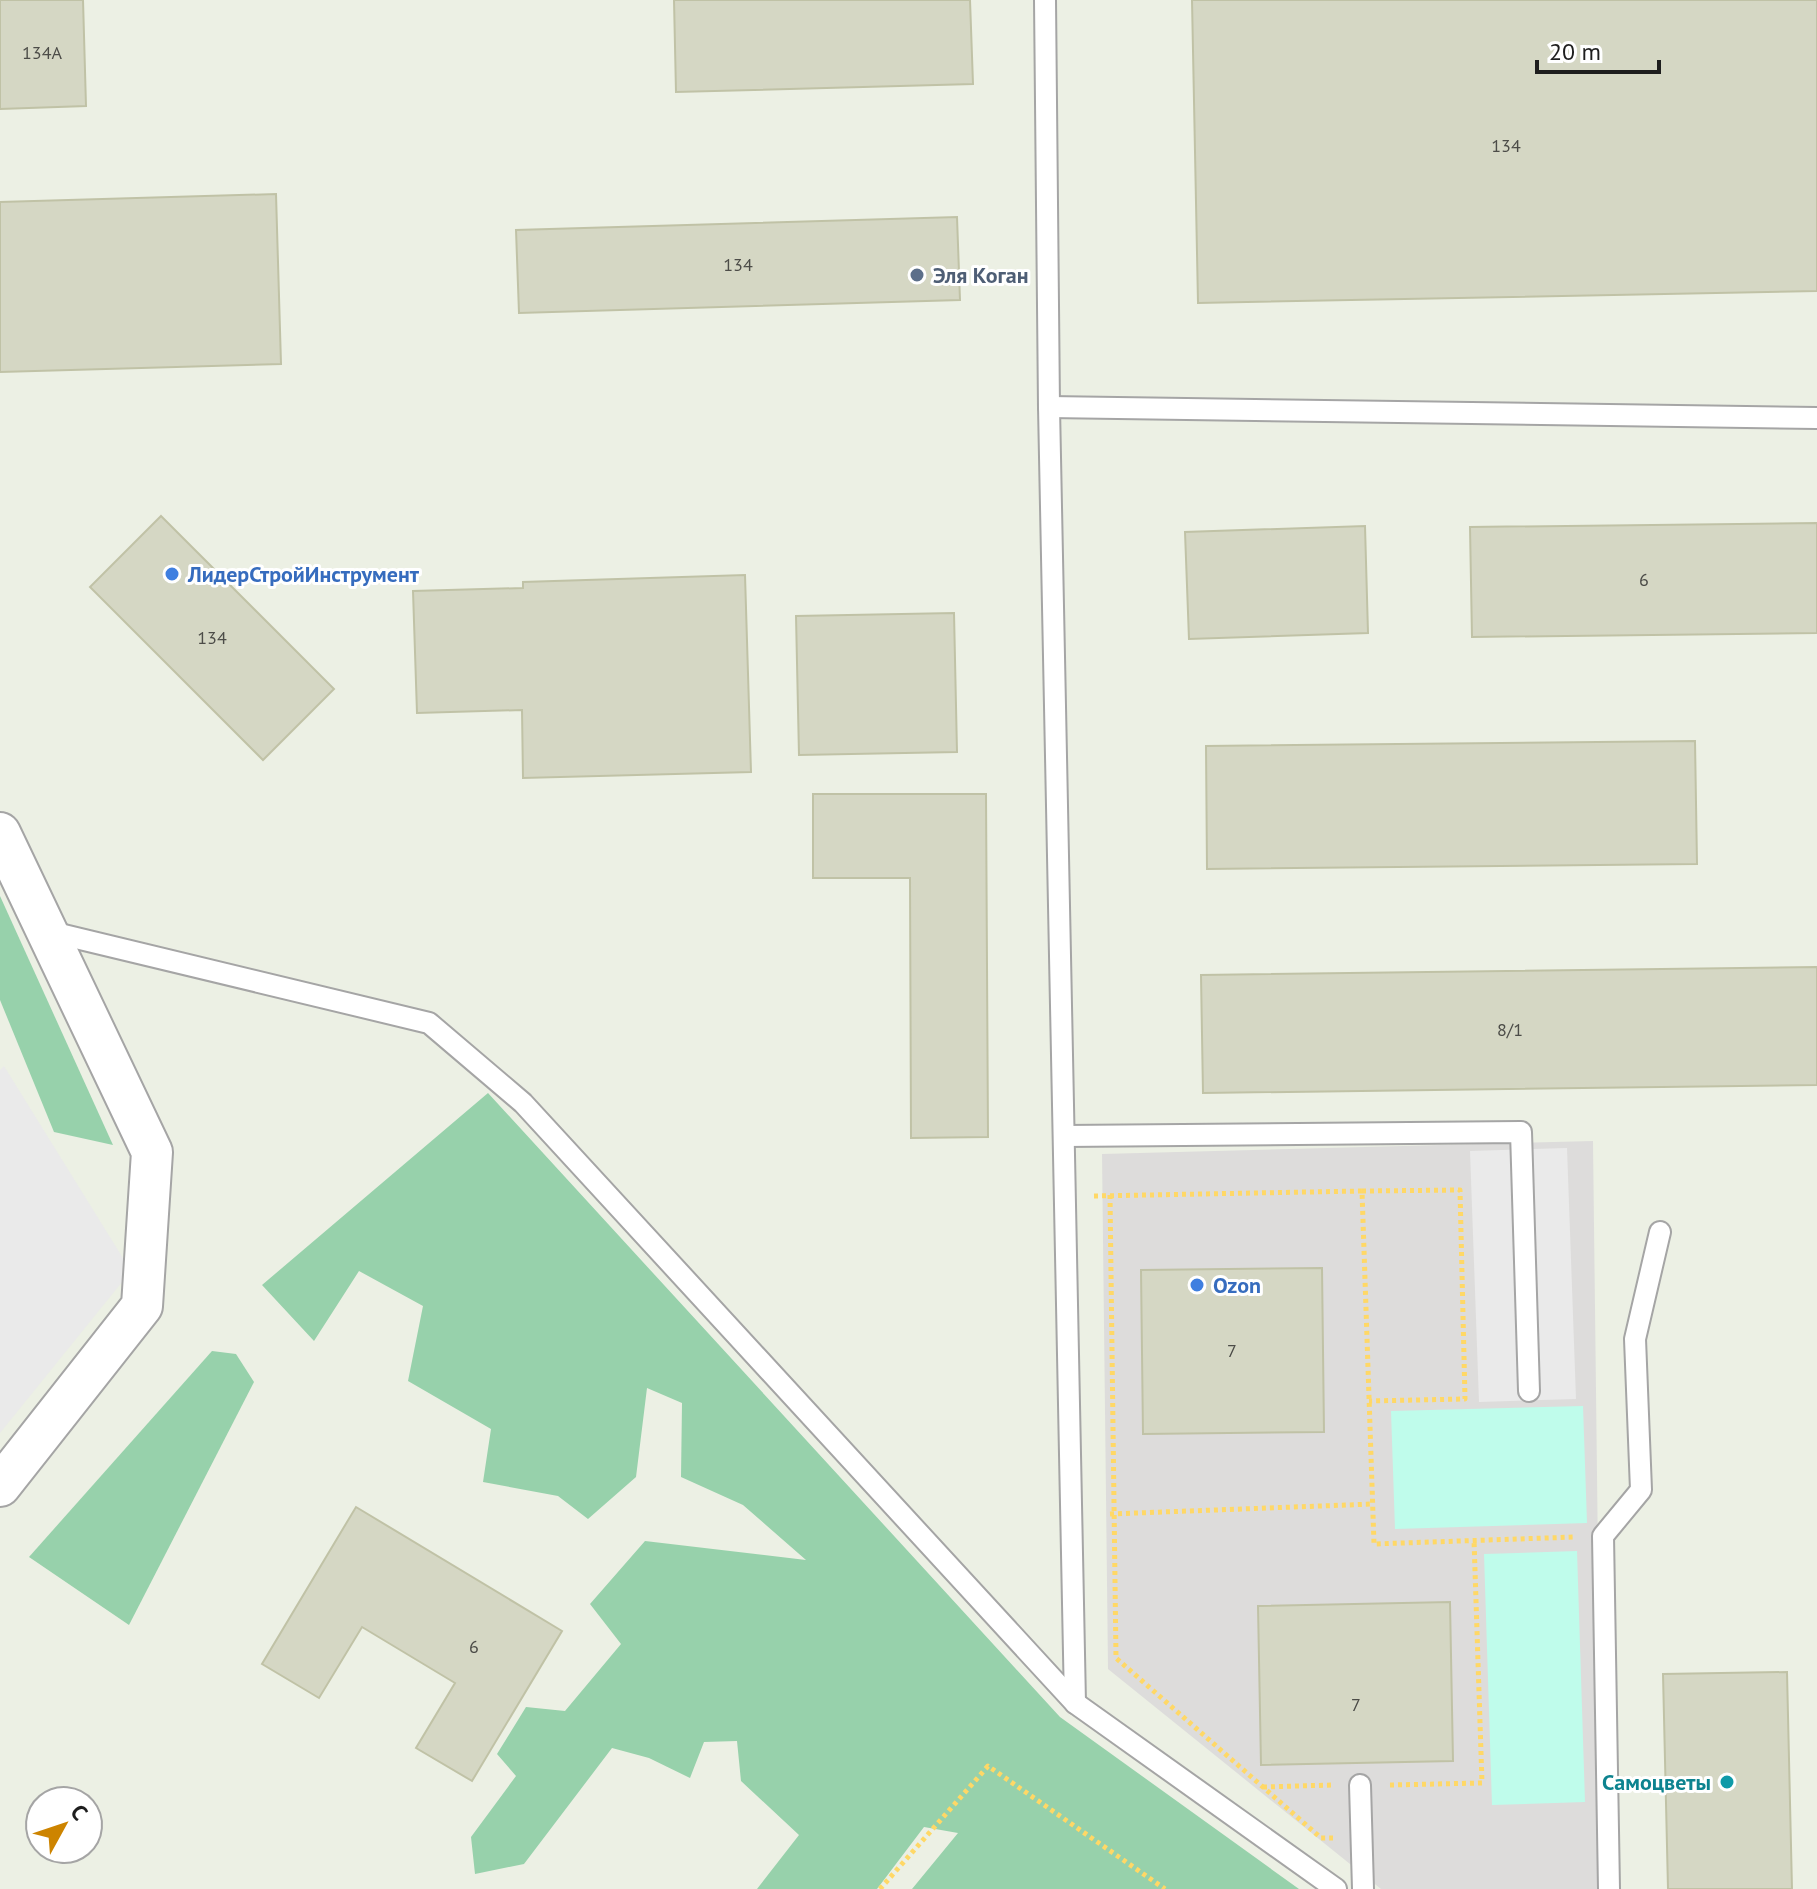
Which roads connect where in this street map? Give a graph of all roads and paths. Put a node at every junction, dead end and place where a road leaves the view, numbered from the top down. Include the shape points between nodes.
1 (1045, 0) edge
2 (1049, 407) junction
3 (1817, 418) edge
4 (0, 833) edge
5 (47, 931) junction
6 (1064, 1136) junction
7 (1362, 1191) junction
8 (1110, 1195) junction
9 (1065, 1196) junction
10 (1660, 1232) dead end
11 (1529, 1391) dead end
12 (1369, 1401) junction
13 (0, 1486) edge
14 (1373, 1504) junction
15 (1112, 1514) junction
16 (1071, 1516) junction
17 (1603, 1536) junction
18 (1474, 1540) junction
19 (1075, 1703) junction
20 (1360, 1785) junction
21 (1263, 1787) junction
22 (1361, 1837) junction
23 (880, 1889) edge
24 (1165, 1889) edge
25 (1336, 1889) edge
26 (1363, 1889) edge
27 (1609, 1889) edge

1 - 2 lane
2 - 3 lane
2 - 6 lane
4 - 5 street
5 - 13 street via 152,1152 142,1306
5 - 19 lane via 429,1023 523,1103
6 - 9 lane
6 - 11 lane via 1521,1132
7 - 8 path
7 - 12 path
7 - 12 path via 1460,1190 1465,1399
8 - 9 path
8 - 15 path
9 - 16 lane
10 - 17 lane via 1635,1339 1641,1490
12 - 14 path
14 - 15 path
14 - 18 path via 1374,1544
15 - 16 path
15 - 21 path via 1116,1658
16 - 19 lane
17 - 18 path
17 - 27 lane
18 - 20 path via 1482,1783
19 - 25 lane
20 - 21 path
20 - 22 lane
21 - 22 path via 1321,1838
22 - 26 lane
23 - 24 path via 988,1766

